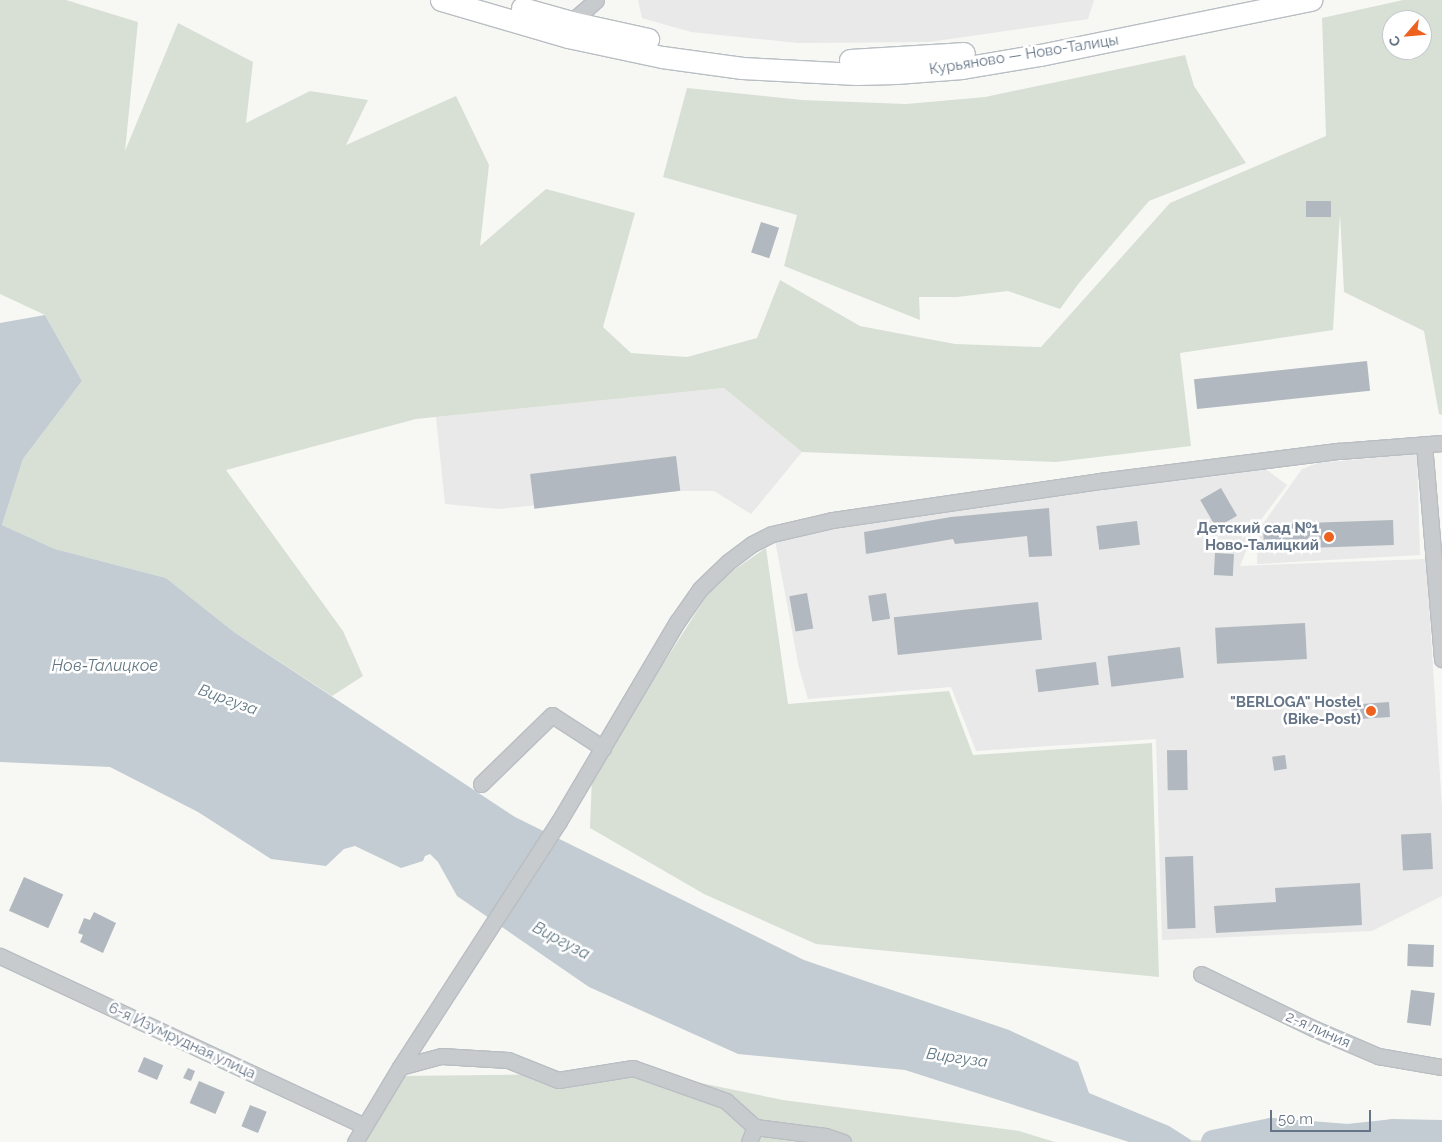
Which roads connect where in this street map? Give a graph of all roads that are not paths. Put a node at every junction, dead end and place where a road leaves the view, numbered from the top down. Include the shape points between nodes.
1 (441, 0) edge
2 (492, 0) edge
3 (596, 0) edge
4 (1242, 0) edge
5 (1311, 0) edge
6 (571, 22) junction
7 (1424, 444) junction
8 (1442, 444) edge
9 (1442, 659) edge
10 (603, 748) junction
11 (481, 784) dead end
12 (0, 956) edge
13 (1201, 974) dead end
14 (400, 1067) junction
15 (1442, 1067) edge
16 (364, 1126) junction
17 (755, 1127) junction
18 (355, 1142) edge
19 (748, 1142) edge
20 (843, 1142) edge

1 - 5 main road, Курьяново — Ново-Талицы via 568,37 662,57 742,68 856,74 962,68 1040,56
2 - 6 main road, Курьяново — Ново-Талицы
3 - 6 street
4 - 6 main road, Курьяново — Ново-Талицы via 1036,42 961,53 856,60 740,53 663,42
7 - 8 street
7 - 9 street
7 - 10 street via 1339,451 1100,481 832,520 772,534 728,562 700,589
10 - 11 street via 552,715
10 - 14 street
12 - 16 street, 6-я Изумрудная улица
13 - 15 street, 2-я линия via 1378,1056
14 - 16 street
14 - 17 street via 441,1056 508,1060 558,1080 633,1068 726,1102
16 - 18 street
17 - 19 street
17 - 20 street via 825,1136

